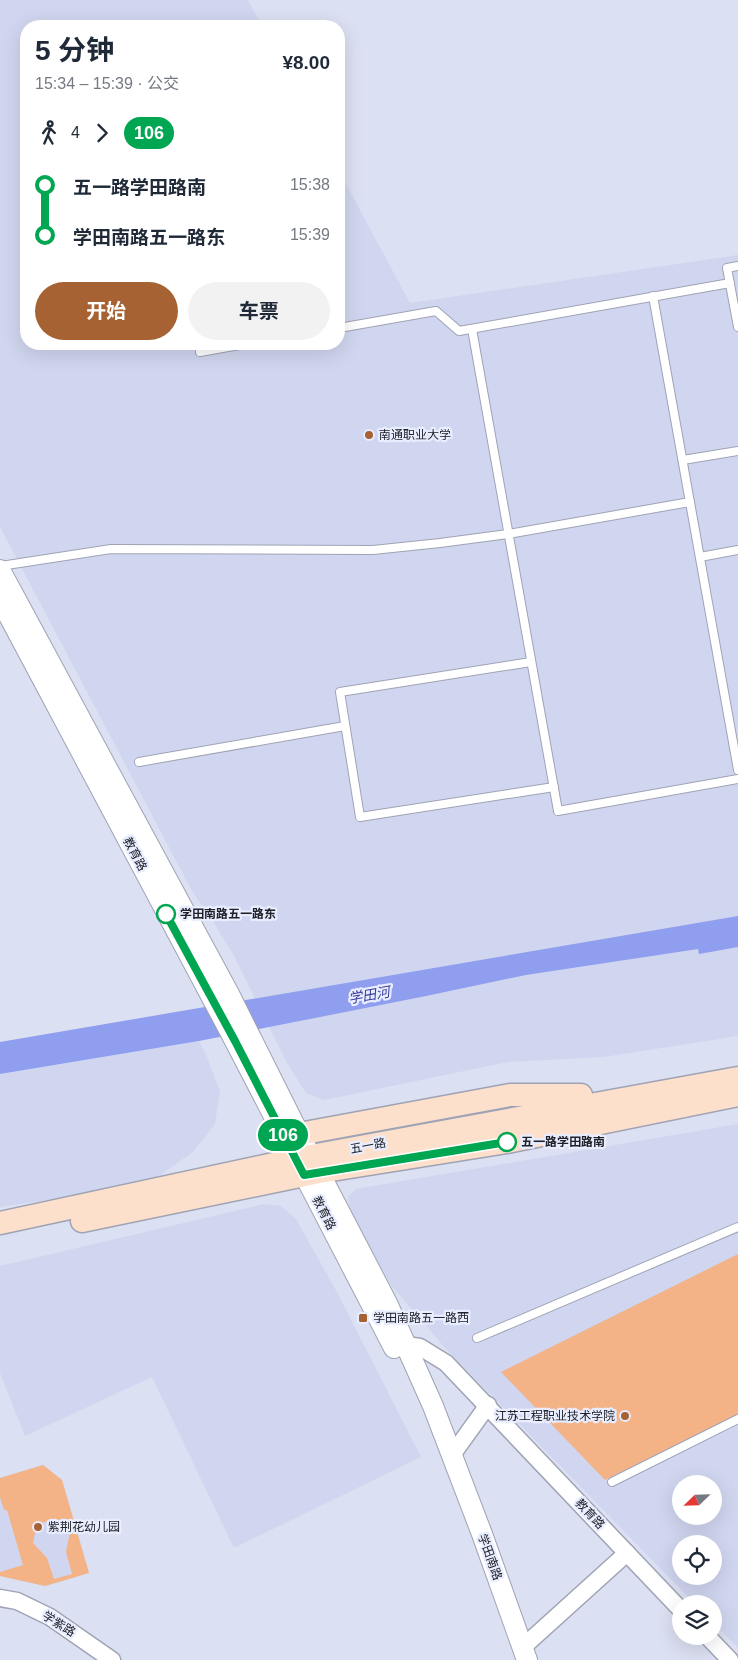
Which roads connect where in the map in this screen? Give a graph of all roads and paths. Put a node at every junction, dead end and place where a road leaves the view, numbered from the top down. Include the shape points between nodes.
1 (738, 266) edge
2 (730, 283) junction
3 (653, 296) junction
4 (345, 327) edge
5 (738, 327) edge
6 (472, 328) junction
7 (212, 350) edge
8 (200, 352) dead end
9 (738, 450) edge
10 (682, 460) junction
11 (690, 502) junction
12 (508, 534) junction
13 (738, 550) edge
14 (700, 557) junction
15 (0, 568) edge
16 (0, 599) edge
17 (532, 662) junction
18 (345, 726) junction
19 (139, 762) dead end
20 (738, 770) edge
21 (738, 779) edge
22 (554, 787) junction
23 (220, 995) junction
24 (243, 1040) junction
25 (738, 1078) edge
26 (738, 1095) edge
27 (637, 1096) junction
28 (299, 1134) junction
29 (307, 1166) junction
30 (0, 1223) edge
31 (738, 1227) edge
32 (0, 1238) edge
33 (477, 1338) dead end
34 (406, 1345) junction
35 (488, 1405) junction
36 (738, 1420) edge
37 (452, 1455) junction
38 (612, 1482) dead end
39 (626, 1553) junction
40 (0, 1598) edge
41 (672, 1601) edge
42 (716, 1645) edge
43 (525, 1654) edge
44 (112, 1660) edge
45 (730, 1660) edge

1 - 2 lane via 727,268
2 - 3 lane
2 - 5 lane
3 - 6 lane
3 - 10 lane
4 - 6 lane via 436,311 459,331
6 - 12 lane
7 - 8 lane
9 - 10 lane
10 - 11 lane
11 - 12 lane
11 - 14 lane
12 - 15 lane via 372,550 111,549
12 - 17 lane
13 - 14 lane
14 - 20 lane
15 - 23 street, 教育路
16 - 23 street, 教育路
17 - 18 lane via 340,692
17 - 22 lane
18 - 19 lane
18 - 22 lane via 360,817
21 - 22 lane via 558,810
23 - 24 street, 教育路
24 - 28 street, 教育路
24 - 29 street, 教育路
25 - 27 main road, 五一路
26 - 29 main road, 五一路 via 507,1142
27 - 28 main road via 510,1095
27 - 29 main road, 五一路
28 - 29 street, 教育路
29 - 30 main road, 五一路
29 - 32 main road, 五一路
29 - 34 street, 教育路 via 387,1303
29 - 37 street, 教育路 via 393,1346
31 - 33 lane
34 - 35 street, 教育路 via 420,1347 446,1363
34 - 37 street, 教育路
35 - 37 street
35 - 39 street, 教育路
36 - 38 lane
37 - 43 street, 学田南路
39 - 41 street, 教育路
39 - 43 street
40 - 44 street, 学紫路 via 50,1616
42 - 45 street

